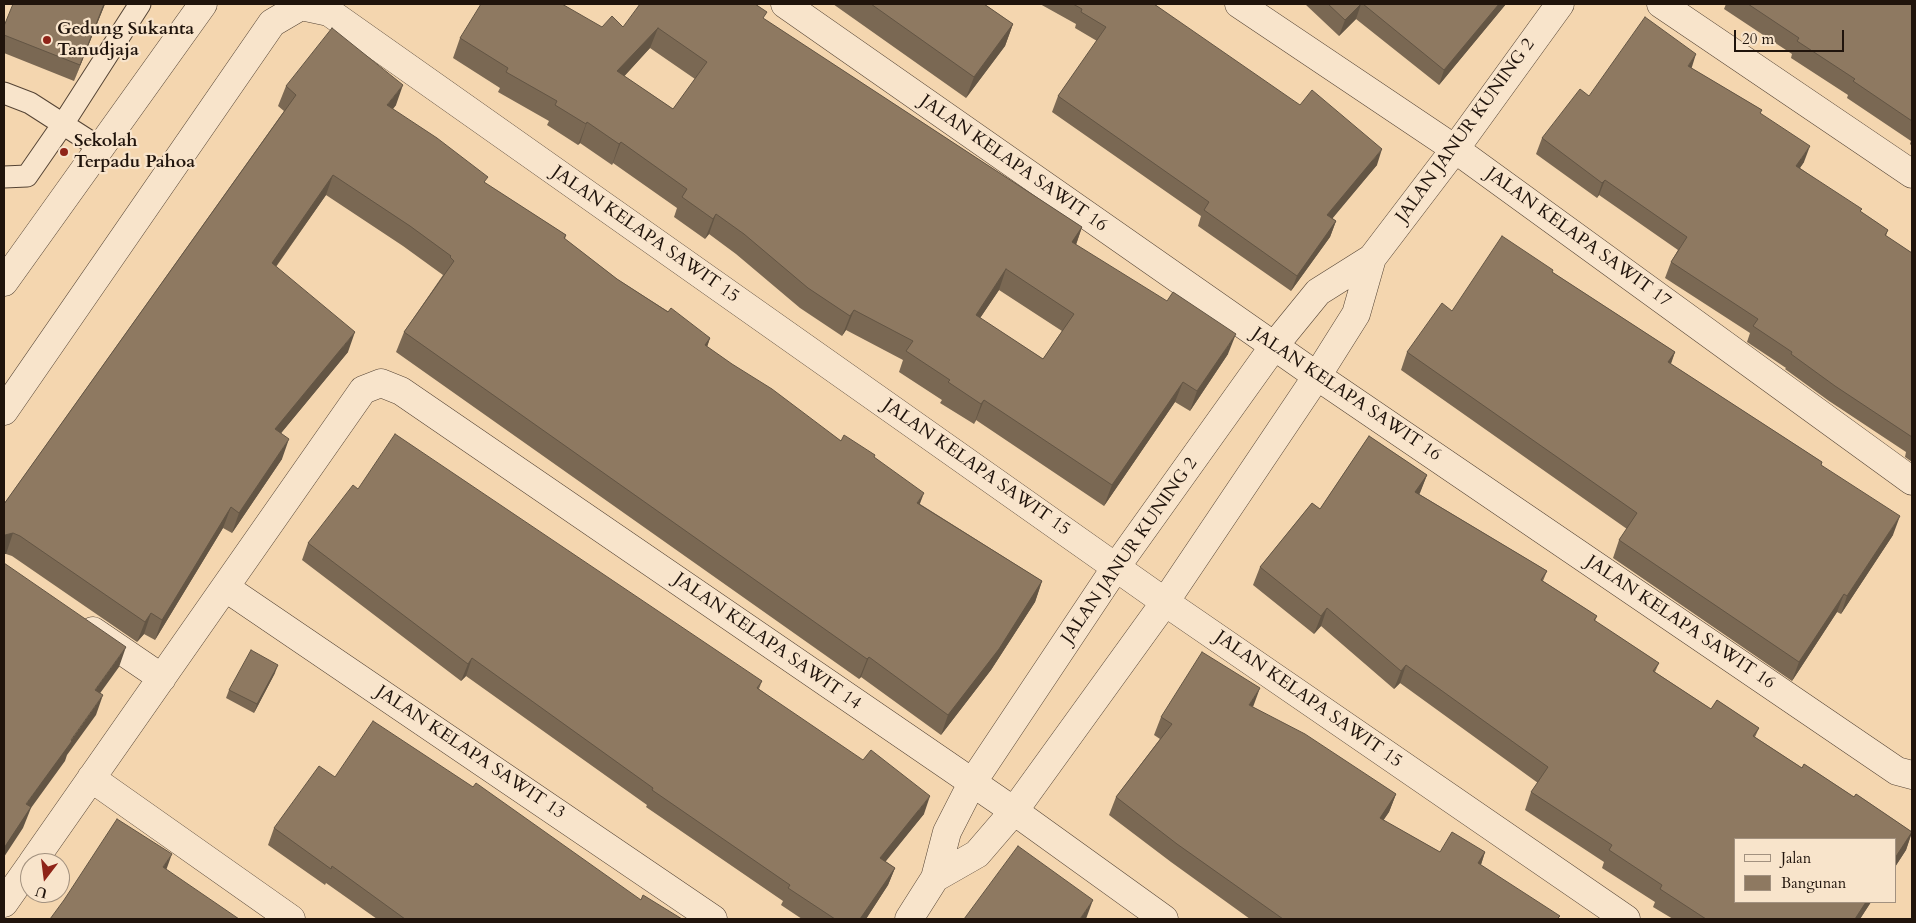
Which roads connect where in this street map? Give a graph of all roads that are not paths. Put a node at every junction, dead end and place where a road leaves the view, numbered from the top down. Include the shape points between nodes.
1 (140, 4) edge
2 (203, 4) edge
3 (785, 4) edge
4 (1238, 4) edge
5 (1560, 4) edge
6 (1661, 4) edge
7 (4, 93) edge
8 (63, 124) junction
9 (100, 148) junction
10 (1455, 149) junction
11 (1912, 174) edge
12 (4, 177) edge
13 (1372, 258) junction
14 (4, 282) edge
15 (1274, 346) junction
16 (1317, 376) junction
17 (4, 411) edge
18 (1912, 481) edge
19 (1116, 567) junction
20 (226, 588) junction
21 (1165, 602) junction
22 (75, 618) edge
23 (162, 678) junction
24 (1912, 776) edge
25 (91, 778) junction
26 (972, 783) junction
27 (1014, 811) junction
28 (39, 853) edge
29 (935, 878) junction
30 (20, 880) edge
31 (4, 903) edge
32 (291, 919) edge
33 (713, 919) edge
34 (910, 919) edge
35 (1164, 919) edge
36 (1626, 919) edge

1 - 8 lane
2 - 9 street
3 - 15 street, JALAN KELAPA SAWIT 16
4 - 10 street, JALAN KELAPA SAWIT 17
5 - 10 street, JALAN JANUR KUNING 2
6 - 11 street
7 - 8 lane via 30,103
8 - 9 lane
8 - 12 lane via 27,176
9 - 14 street
10 - 13 street, JALAN JANUR KUNING 2
10 - 18 street, JALAN KELAPA SAWIT 17
13 - 15 street, JALAN JANUR KUNING 2 via 1318,292
13 - 16 street, JALAN JANUR KUNING 2 via 1356,314
15 - 16 street, JALAN KELAPA SAWIT 16
15 - 19 street, JALAN JANUR KUNING 2
16 - 21 street, JALAN JANUR KUNING 2
16 - 24 street, JALAN KELAPA SAWIT 16 via 1897,771
17 - 19 street, JALAN KELAPA SAWIT 15 via 272,23 301,6 329,12
19 - 21 street, JALAN KELAPA SAWIT 15
19 - 26 street, JALAN JANUR KUNING 2
20 - 23 street
20 - 26 street, JALAN KELAPA SAWIT 14 via 363,390 381,383 401,391
20 - 33 street, JALAN KELAPA SAWIT 13
21 - 27 street, JALAN JANUR KUNING 2
21 - 36 street, JALAN KELAPA SAWIT 15
22 - 23 street
23 - 25 street
25 - 28 street
25 - 32 street
26 - 27 street, JALAN KELAPA SAWIT 14
26 - 29 street, JALAN JANUR KUNING 2 via 946,832
27 - 29 street, JALAN JANUR KUNING 2 via 977,854
27 - 35 street, JALAN KELAPA SAWIT 14
29 - 34 street, JALAN JANUR KUNING 2
30 - 31 street

